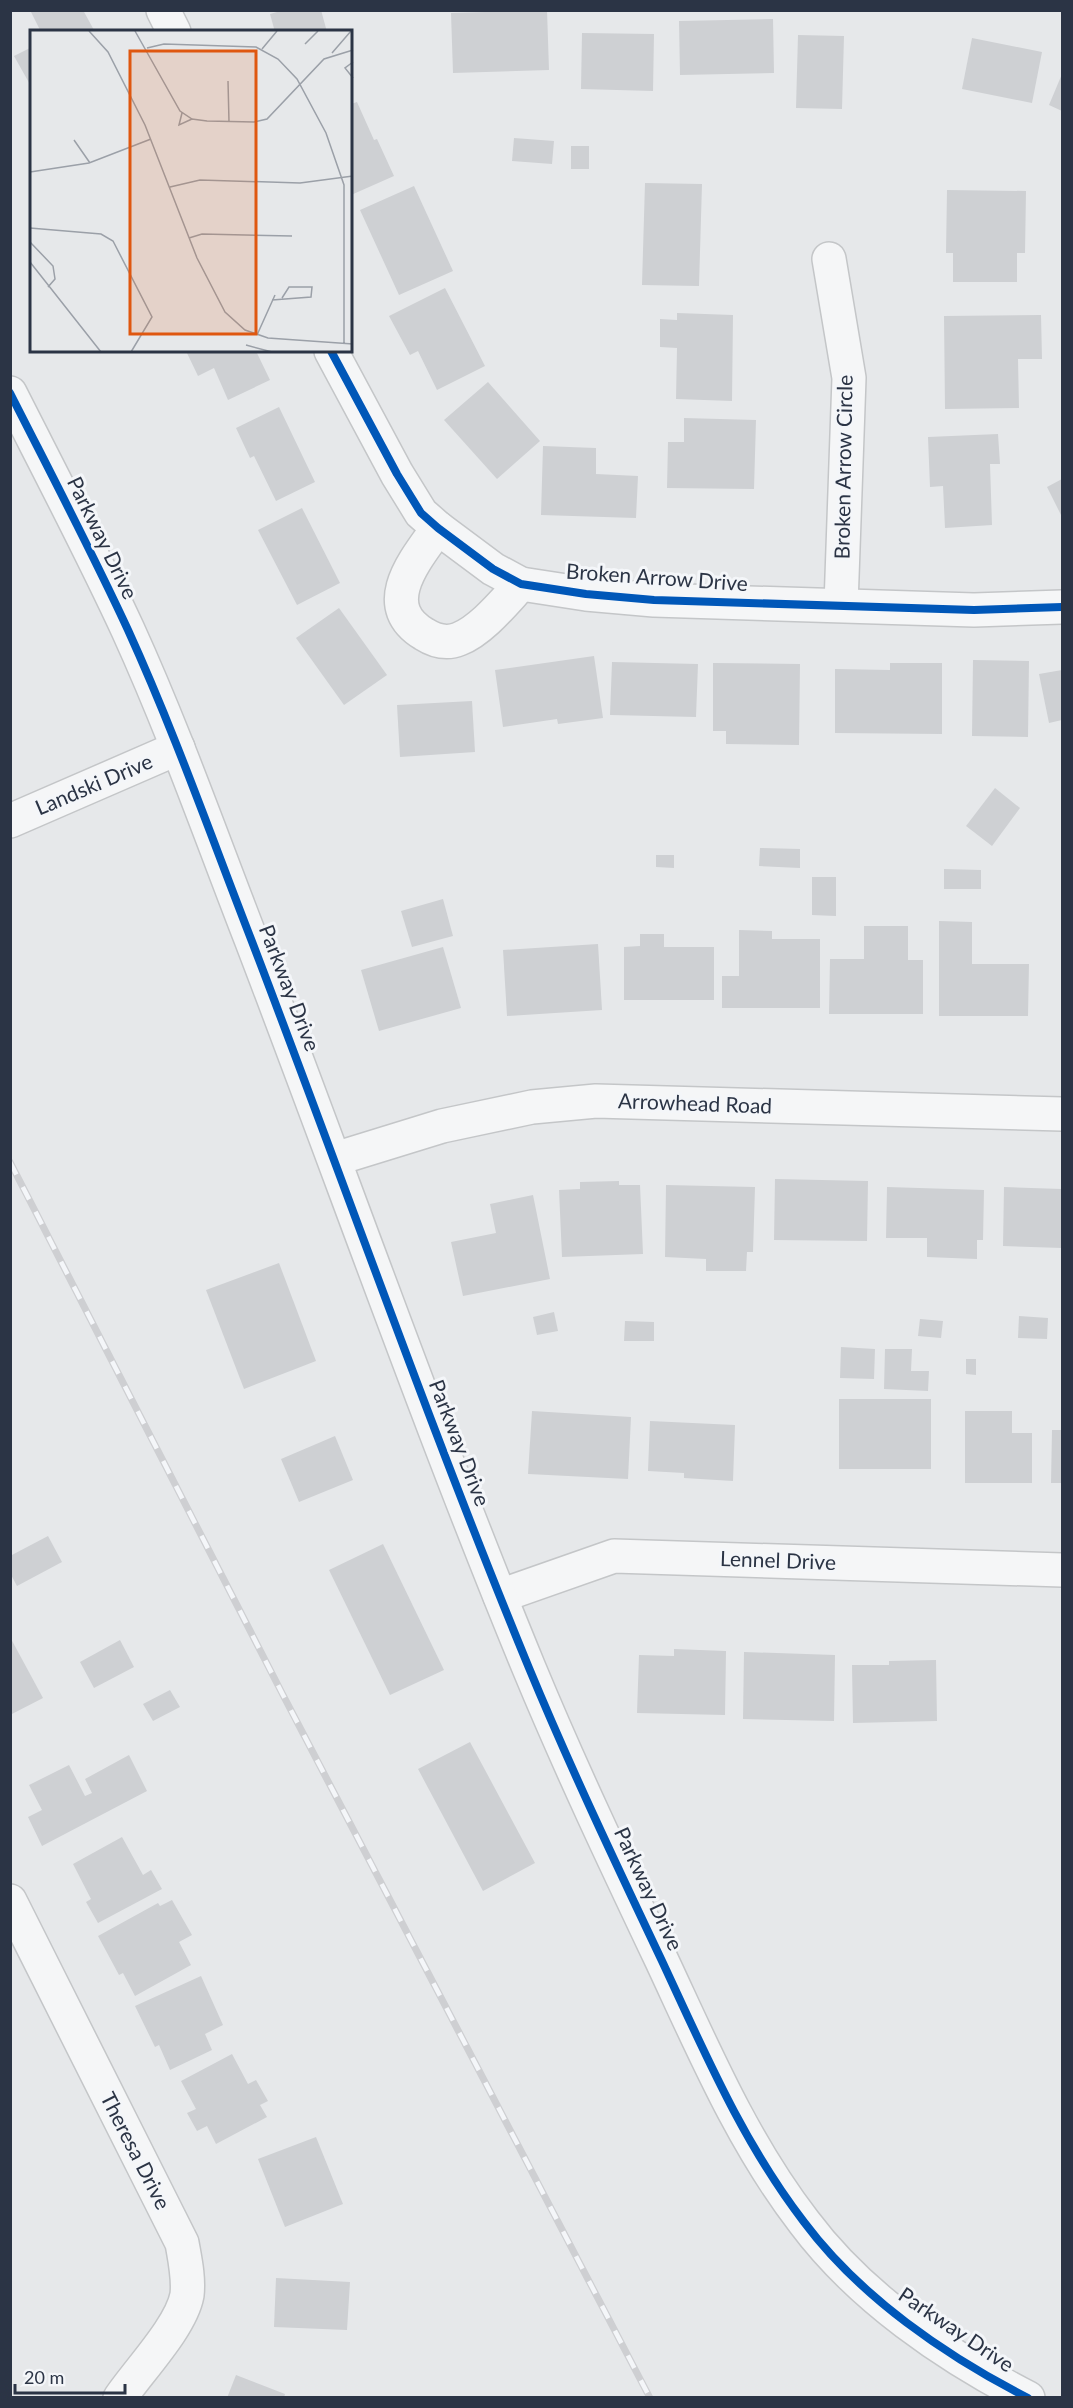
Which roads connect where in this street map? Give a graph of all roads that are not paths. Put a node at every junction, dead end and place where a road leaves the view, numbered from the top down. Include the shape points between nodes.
1 (163, 10) edge
2 (173, 30) edge
3 (829, 259) dead end
4 (332, 352) edge
5 (10, 393) edge
6 (438, 528) junction
7 (521, 584) junction
8 (841, 605) junction
9 (1062, 607) edge
10 (178, 748) junction
11 (10, 821) edge
12 (1062, 1114) edge
13 (335, 1159) junction
14 (1062, 1570) edge
15 (500, 1596) junction
16 (10, 1901) edge
17 (120, 2397) edge
18 (1028, 2397) edge

1 - 2 street
3 - 8 street, Broken Arrow Circle via 849,378
4 - 6 street, Broken Arrow Drive via 397,474 421,513
5 - 10 street, Parkway Drive via 128,630
6 - 7 street, Broken Arrow Drive via 493,569
6 - 7 street via 404,581 406,617 419,631 434,640 459,639 495,612
7 - 8 street, Broken Arrow Drive via 654,600
8 - 9 street, Broken Arrow Drive via 974,610
10 - 11 street, Landski Drive
10 - 13 street, Parkway Drive
12 - 13 street, Arrowhead Road via 596,1101 532,1107 442,1126
13 - 15 street, Parkway Drive
14 - 15 street, Lennel Drive via 614,1556
15 - 18 street, Parkway Drive via 568,1762 718,2082 759,2158 813,2234 842,2266 908,2325 980,2373
16 - 17 street, Theresa Drive via 182,2243 187,2295 175,2324

